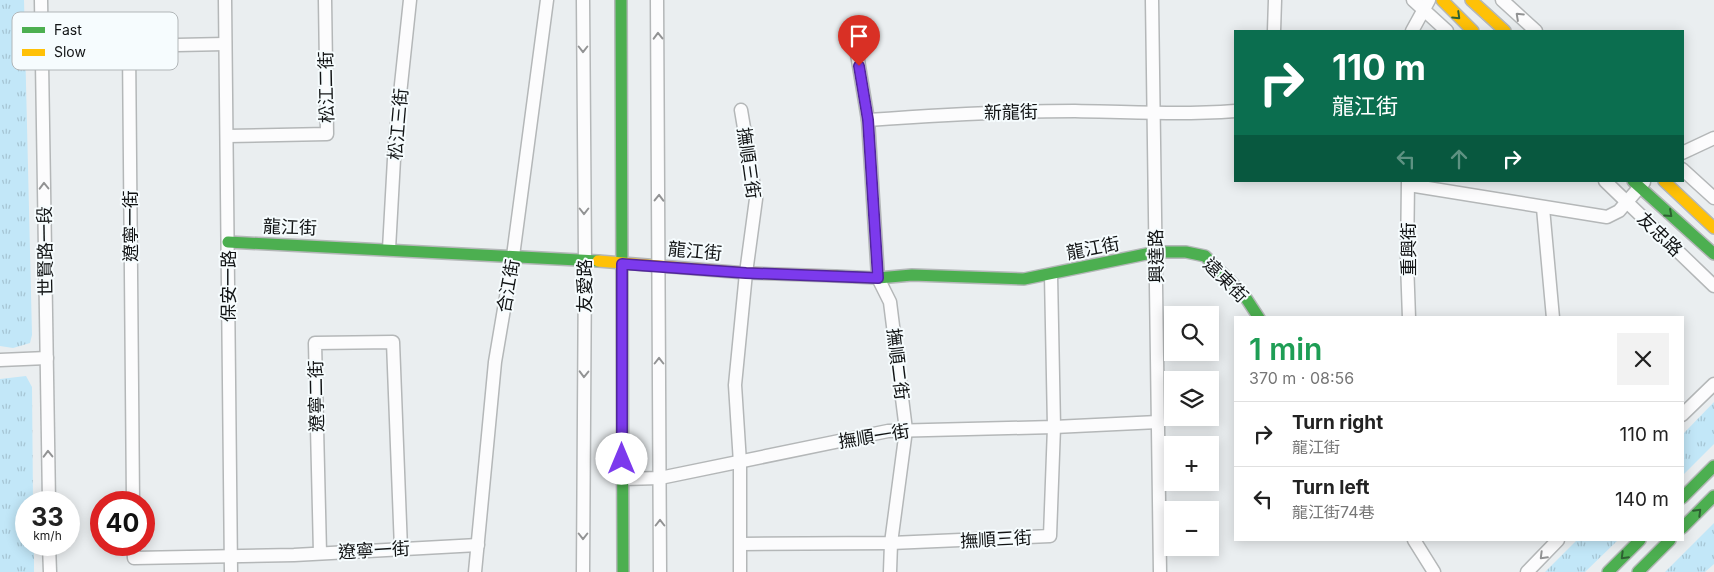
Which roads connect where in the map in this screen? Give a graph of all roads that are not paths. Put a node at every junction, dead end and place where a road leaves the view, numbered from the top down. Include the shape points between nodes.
1 (225, 0) edge
2 (325, 0) edge
3 (410, 0) edge
4 (547, 0) edge
5 (583, 0) edge
6 (621, 0) edge
7 (657, 0) edge
8 (1152, 0) edge
9 (1275, 0) edge
10 (1413, 0) edge
11 (1442, 0) edge
12 (1472, 0) edge
13 (1502, 0) edge
14 (1427, 5) edge
15 (1274, 30) edge
16 (1413, 30) edge
17 (1446, 30) edge
18 (1472, 30) edge
19 (1505, 30) edge
20 (1535, 30) edge
21 (225, 44) junction
22 (178, 45) edge
23 (856, 48) dead end
24 (42, 70) edge
25 (129, 70) edge
26 (741, 110) dead end
27 (1234, 111) edge
28 (1153, 114) junction
29 (868, 120) junction
30 (227, 136) junction
31 (1714, 138) edge
32 (1684, 152) edge
33 (1684, 171) edge
34 (1606, 182) edge
35 (1665, 182) edge
36 (1409, 183) edge
37 (1639, 183) edge
38 (1714, 198) edge
39 (1627, 202) junction
40 (1543, 208) junction
41 (1714, 228) edge
42 (228, 242) junction
43 (389, 249) junction
44 (1156, 252) junction
45 (1714, 254) edge
46 (513, 256) junction
47 (585, 260) junction
48 (622, 264) junction
49 (658, 266) junction
50 (746, 273) junction
51 (1052, 275) junction
52 (878, 278) junction
53 (1714, 286) edge
54 (1258, 316) edge
55 (1409, 316) edge
56 (1553, 316) edge
57 (47, 358) junction
58 (0, 360) edge
59 (1713, 386) edge
60 (1684, 413) edge
61 (1158, 422) junction
62 (1054, 427) junction
63 (906, 430) junction
64 (740, 463) junction
65 (1714, 466) edge
66 (660, 478) junction
67 (622, 479) junction
68 (49, 491) edge
69 (133, 491) edge
70 (1684, 496) edge
71 (1714, 496) edge
72 (1684, 526) edge
73 (1415, 541) edge
74 (1557, 541) edge
75 (1639, 541) edge
76 (1669, 541) edge
77 (891, 543) junction
78 (741, 544) junction
79 (478, 545) junction
80 (401, 549) junction
81 (320, 553) junction
82 (49, 556) edge
83 (134, 556) edge
84 (231, 556) junction
85 (50, 572) edge
86 (231, 572) edge
87 (475, 572) edge
88 (583, 572) edge
89 (623, 572) edge
90 (660, 572) edge
91 (740, 572) edge
92 (890, 572) edge
93 (1160, 572) edge
94 (1434, 572) edge
95 (1527, 572) edge
96 (1608, 572) edge
97 (1638, 572) edge

1 - 21 street, 保安一路
2 - 30 street, 松江二街 via 327,134
3 - 43 street, 松江三街 via 395,141
4 - 46 street, 合江街
5 -> 47 street, 友愛路
6 - 48 street
49 -> 7 street
8 - 28 street, 興達路
9 - 15 street
10 - 14 street
11 -> 18 street
12 - 19 street
20 -> 13 street
14 - 16 street
14 - 17 street
21 - 22 street, 遼寧一街
21 - 30 street, 保安一路
23 - 29 street
57 -> 24 street, 世賢路一段
25 - 69 street, 遼寧一街
26 - 50 street, 撫順三街 via 756,199
27 - 28 street, 新龍街
28 - 29 street, 新龍街 via 960,113
28 - 44 street, 興達路
29 - 52 street
30 - 42 street, 保安一路
31 - 32 street
33 - 38 street
34 - 39 street, 友忠路
35 - 41 street
36 - 40 street
36 - 55 street, 重興街
37 - 39 street
37 -> 45 street, 友忠路
39 - 40 street via 1607,217
39 - 53 street, 友忠路
40 - 56 street
42 - 43 street, 龍江街
42 - 84 street, 保安一路
43 - 46 street, 龍江街
44 - 51 street, 龍江街
44 - 54 street, 遠東街 via 1205,256 1244,295
44 - 61 street, 興達路
46 - 47 street, 龍江街
46 - 79 street, 合江街 via 494,362
47 - 48 street, 龍江街
47 -> 88 street, 友愛路
48 - 49 street, 龍江街
48 - 67 street
49 - 50 street, 龍江街
66 -> 49 street
50 - 52 street, 龍江街
50 - 64 street, 撫順三街 via 735,385
51 - 52 street, 龍江街 via 1024,279 912,275
51 - 62 street, 撫順三街
52 - 63 street, 撫順二街 via 890,302
57 - 58 street
68 -> 57 street, 世賢路一段
59 - 60 street
61 - 62 street, 撫順一街
61 - 93 street, 興達路
62 - 63 street, 撫順一街
62 - 77 street, 撫順三街 via 1050,536
63 - 64 street, 撫順一街 via 888,431
63 - 77 street, 撫順二街
64 - 66 street, 撫順一街
64 - 78 street, 撫順三街
65 - 70 street
66 - 67 street, 撫順一街
90 -> 66 street
67 - 89 street
72 -> 71 street
73 - 94 street
74 -> 95 street
75 -> 96 street
76 - 97 street
77 - 78 street, 撫順三街
77 - 92 street, 撫順二街
78 - 91 street, 撫順三街
79 - 80 street, 遼寧一街
79 - 87 street, 合江街
80 - 81 street, 遼寧一街
80 - 81 street, 遼寧二街 via 393,342 315,343
81 - 84 street, 遼寧一街
82 - 85 street
83 - 84 street, 遼寧一街
84 - 86 street, 保安一路

